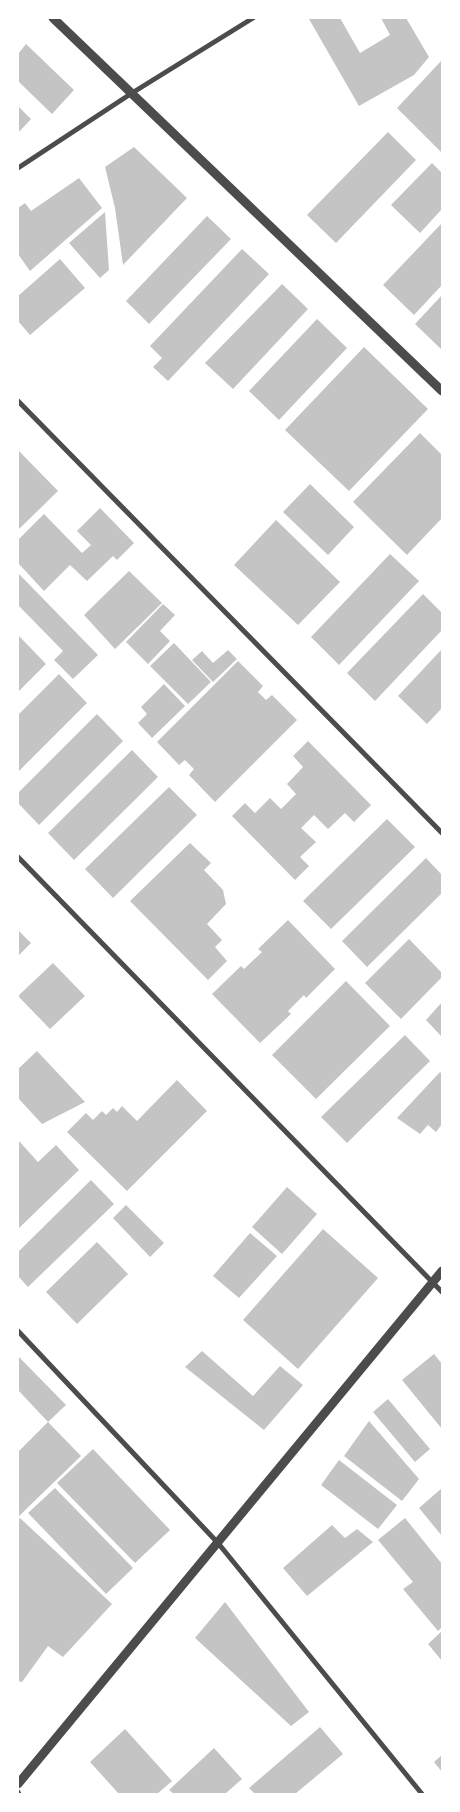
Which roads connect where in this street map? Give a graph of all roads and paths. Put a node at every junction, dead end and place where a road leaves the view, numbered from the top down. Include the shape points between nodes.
1 (53, 18) edge
2 (253, 18) edge
3 (132, 93) junction
4 (18, 168) edge
5 (442, 391) edge
6 (18, 401) edge
7 (442, 833) edge
8 (18, 857) edge
9 (442, 1271) edge
10 (434, 1282) junction
11 (442, 1292) edge
12 (18, 1331) edge
13 (218, 1543) junction
14 (18, 1784) edge
15 (422, 1794) edge

1 - 3 street
2 - 3 street
3 - 4 street
3 - 5 street
6 - 7 street
8 - 10 street
9 - 10 street
10 - 11 street
10 - 13 street
12 - 13 street
13 - 14 street
13 - 15 street

